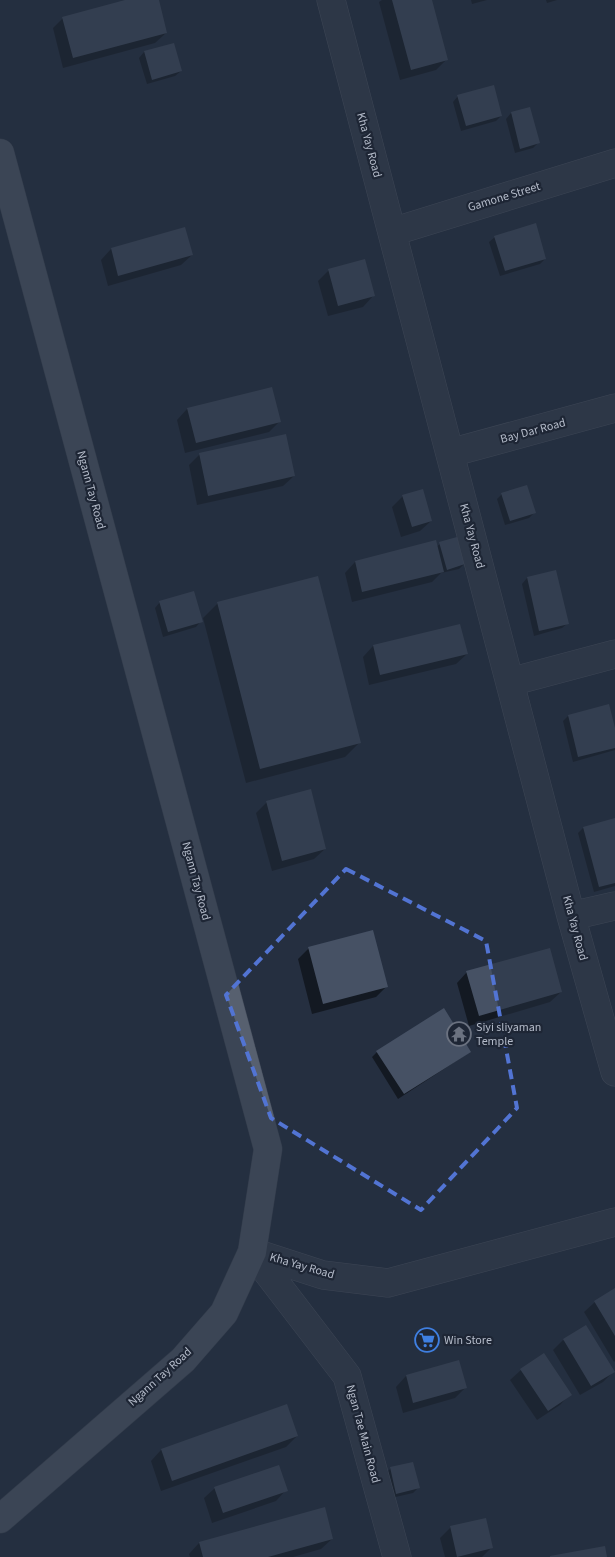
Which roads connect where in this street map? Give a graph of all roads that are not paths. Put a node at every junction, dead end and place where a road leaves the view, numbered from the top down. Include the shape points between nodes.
1 (331, 0) edge
2 (0, 153) edge
3 (615, 163) edge
4 (392, 232) junction
5 (615, 408) edge
6 (450, 453) junction
7 (615, 654) edge
8 (510, 682) junction
9 (615, 906) edge
10 (572, 916) junction
11 (615, 1072) edge
12 (615, 1222) edge
13 (252, 1252) junction
14 (0, 1519) edge
15 (397, 1557) edge

1 - 4 street, Kha Yay Road
2 - 13 main road, Ngann Tay Road via 268,1149
3 - 4 street, Gamone Street
4 - 6 street, Kha Yay Road
5 - 6 street, Bay Dar Road
6 - 8 street, Kha Yay Road
7 - 8 street
8 - 10 street, Kha Yay Road
9 - 10 street
10 - 11 street, Kha Yay Road
12 - 13 street, Kha Yay Road via 388,1283 324,1275
13 - 14 main road, Ngann Tay Road via 224,1313 183,1360
13 - 15 street, Ngan Tae Main Road via 347,1376

